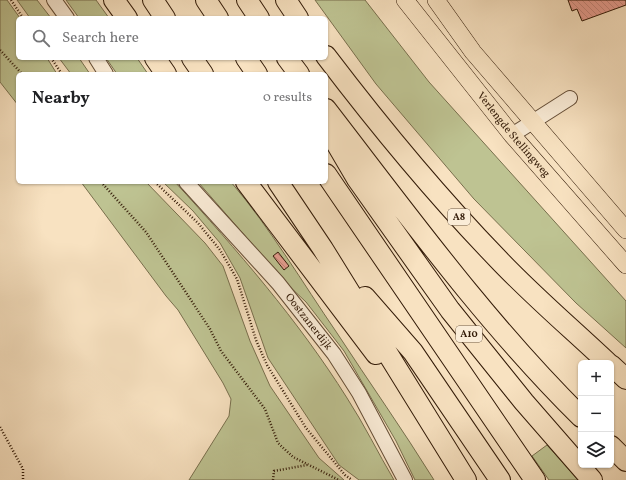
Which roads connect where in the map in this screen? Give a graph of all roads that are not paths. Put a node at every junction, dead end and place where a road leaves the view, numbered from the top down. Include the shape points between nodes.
1 (54, 0) edge
2 (114, 0) edge
3 (153, 0) edge
4 (206, 0) edge
5 (247, 0) edge
6 (286, 0) edge
7 (405, 0) edge
8 (436, 0) edge
9 (66, 16) edge
10 (126, 16) edge
11 (164, 16) edge
12 (217, 16) edge
13 (258, 16) edge
14 (297, 16) edge
15 (328, 59) edge
16 (97, 60) edge
17 (156, 60) edge
18 (193, 60) edge
19 (247, 60) edge
20 (288, 60) edge
21 (288, 60) edge
22 (105, 72) edge
23 (165, 72) edge
24 (202, 72) edge
25 (256, 72) edge
26 (295, 72) edge
27 (298, 72) edge
28 (570, 98) dead end
29 (328, 111) edge
30 (533, 121) junction
31 (328, 129) edge
32 (512, 135) junction
33 (328, 177) edge
34 (188, 184) edge
35 (248, 184) edge
36 (279, 184) edge
37 (626, 230) edge
38 (323, 249) junction
39 (626, 265) edge
40 (605, 360) edge
41 (614, 368) edge
42 (626, 379) edge
43 (578, 414) edge
44 (439, 434) junction
45 (614, 449) edge
46 (626, 461) edge
47 (405, 480) edge
48 (466, 480) edge
49 (500, 480) edge
50 (535, 480) edge
51 (592, 480) edge

1 - 9 lane
2 - 10 highway
3 - 11 highway
4 - 12 highway
5 - 13 highway
6 - 14 highway
7 - 32 main road, Verlengde Stellingweg
8 - 30 main road, Verlengde Stellingweg via 473,52
15 - 40 highway, A8 via 393,142 448,206 499,261
16 - 22 lane
17 - 23 highway
18 - 24 highway
19 - 25 highway
20 - 26 highway
21 - 27 highway
28 - 30 lane
29 - 43 highway, A10 via 500,330
30 - 32 lane
30 - 37 main road, Verlengde Stellingweg
31 - 51 highway, A10 via 357,179 450,310 524,402
32 - 39 main road, Verlengde Stellingweg
33 - 50 highway
34 - 47 lane, Oostzanerdijk via 278,283 334,354 360,393
35 - 44 highway
36 - 38 highway
38 - 44 highway
38 - 49 highway via 413,352
41 - 42 highway
44 - 48 highway
45 - 46 highway

